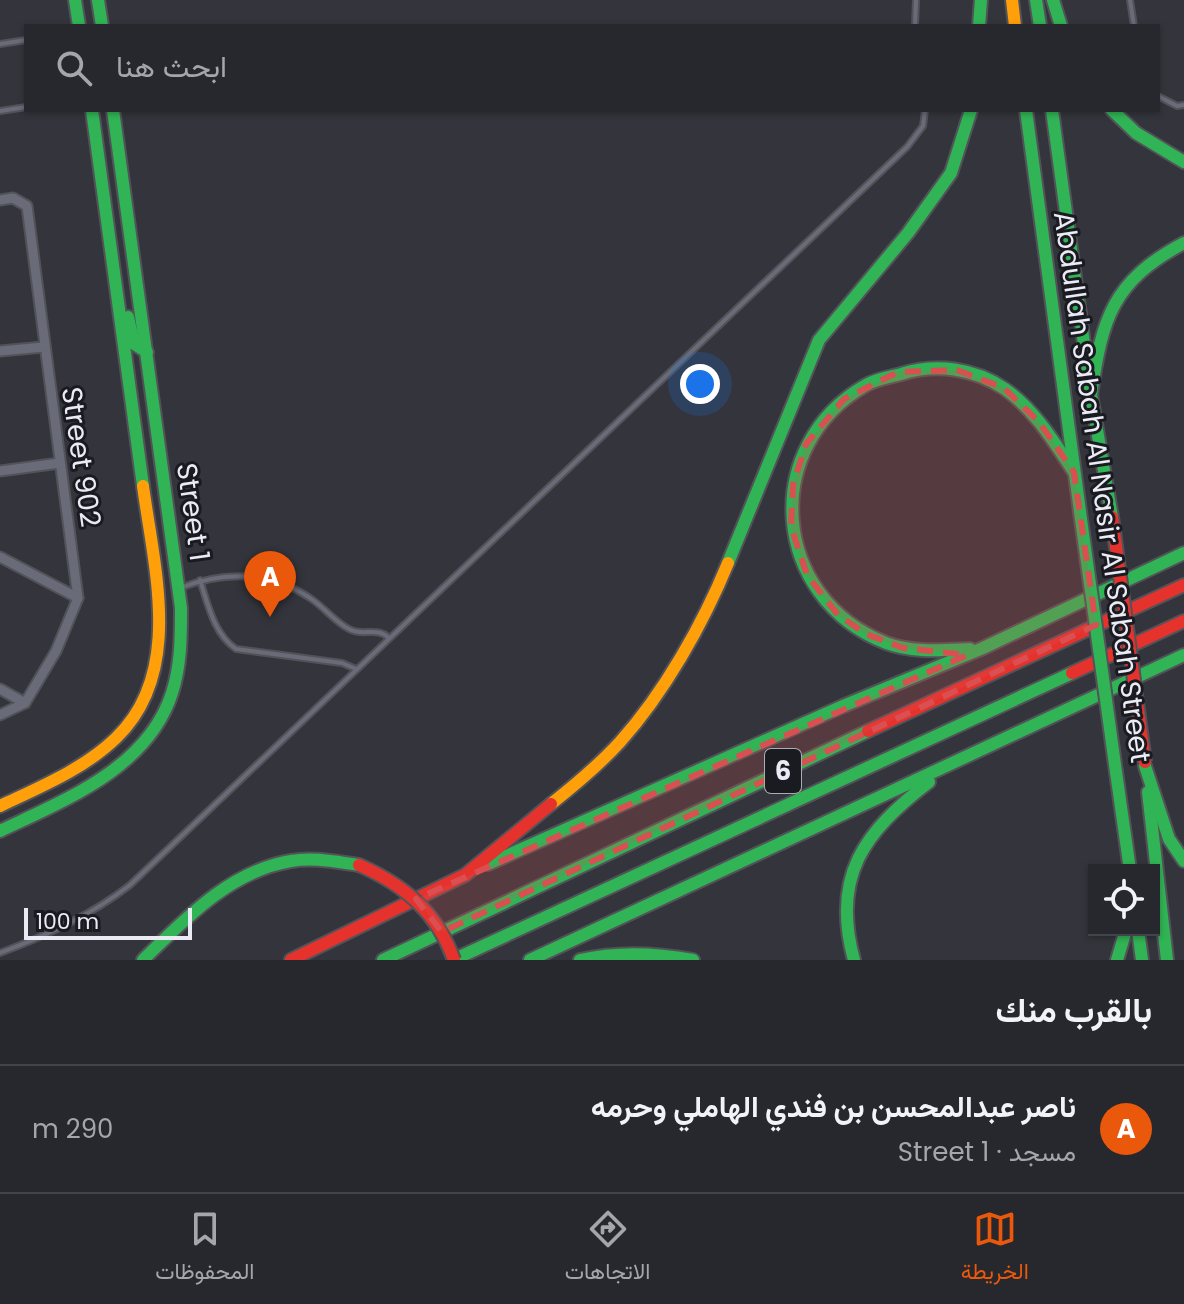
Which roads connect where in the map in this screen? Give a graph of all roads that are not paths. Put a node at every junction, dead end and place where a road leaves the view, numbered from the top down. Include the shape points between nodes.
1 (75, 0) edge
2 (98, 0) edge
3 (916, 0) edge
4 (981, 0) edge
5 (1012, 0) edge
6 (1036, 0) edge
7 (1053, 0) edge
8 (1130, 0) edge
9 (79, 24) edge
10 (102, 24) edge
11 (915, 24) edge
12 (979, 24) edge
13 (1015, 24) edge
14 (1040, 24) edge
15 (1060, 24) edge
16 (1134, 24) edge
17 (24, 40) edge
18 (0, 44) edge
19 (1160, 97) edge
20 (1184, 105) edge
21 (24, 107) edge
22 (0, 111) edge
23 (113, 112) edge
24 (925, 112) edge
25 (971, 112) edge
26 (1026, 112) edge
27 (1052, 112) edge
28 (1114, 112) edge
29 (91, 115) edge
30 (1184, 162) edge
31 (0, 200) edge
32 (1184, 243) edge
33 (117, 292) junction
34 (44, 347) junction
35 (0, 351) edge
36 (147, 352) junction
37 (1091, 395) junction
38 (60, 463) junction
39 (0, 471) edge
40 (1074, 472) junction
41 (1184, 553) edge
42 (0, 557) edge
43 (200, 580) junction
44 (1184, 585) edge
45 (179, 589) junction
46 (78, 598) junction
47 (1184, 621) edge
48 (389, 638) junction
49 (983, 648) junction
50 (1184, 655) edge
51 (356, 669) junction
52 (0, 689) edge
53 (25, 703) junction
54 (0, 715) edge
55 (955, 762) junction
56 (1145, 764) junction
57 (0, 806) edge
58 (0, 831) edge
59 (1184, 861) edge
60 (1129, 864) edge
61 (465, 875) junction
62 (1124, 936) edge
63 (1139, 936) edge
64 (0, 953) edge
65 (143, 960) edge
66 (291, 960) edge
67 (383, 960) edge
68 (454, 960) edge
69 (530, 960) edge
70 (580, 960) edge
71 (693, 960) edge
72 (854, 960) edge
73 (1117, 960) edge
74 (1142, 960) edge
75 (1167, 960) edge

1 - 9 main road
2 - 10 main road
3 - 11 lane
4 - 12 main road
5 - 13 main road
6 - 14 main road
7 - 15 main road
8 - 16 lane
17 - 18 lane
19 - 20 lane
21 - 22 lane
23 - 36 main road, Street 1
24 - 48 lane via 923,126 907,147
25 - 61 main road via 951,173 819,340 715,594 659,692 620,742 579,782
26 - 40 main road, Abdullah Sabah Al Nasir Al Sabah Street
27 - 37 main road, Abdullah Sabah Al Nasir Al Sabah Street
28 - 30 main road via 1136,133
29 - 33 main road, Street 1
31 - 34 street, Street 902 via 13,198 27,206
32 - 37 main road via 1146,265 1121,292 1101,333
33 - 36 main road via 134,345
33 - 57 main road, Street 1 via 160,613 157,663 138,713 122,733 70,772
34 - 35 street
34 - 38 street, Street 902
36 - 45 main road, Street 1
37 - 56 main road, Abdullah Sabah Al Nasir Al Sabah Street, bridge
38 - 39 street
38 - 46 street, Street 902
40 - 49 main road via 1016,397 991,380 941,368 898,372 871,382 832,411 806,444 793,485 791,527 801,562 827,603 852,625 886,643 922,650
40 - 60 main road, Abdullah Sabah Al Nasir Al Sabah Street, bridge
41 - 49 main road
42 - 46 street
43 - 45 lane
43 - 48 lane via 234,575 269,579 301,592 352,630 379,631
43 - 51 lane via 217,628 236,649
44 - 67 main road, 6
45 - 58 main road, Street 1 via 184,640 180,669 169,700 138,751 84,791
46 - 53 street via 56,651
47 - 68 main road, 6
48 - 51 lane
49 - 61 main road
50 - 55 main road
51 - 64 lane via 119,893 70,925
52 - 53 street
53 - 54 street
55 - 69 main road
55 - 72 main road via 891,811 860,853 846,906
56 - 59 main road via 1169,839
56 - 75 main road, Abdullah Sabah Al Nasir Al Sabah Street
61 - 66 main road
62 - 73 main road
63 - 74 main road
65 - 68 main road, bridge via 204,903 243,876 271,864 331,858 382,875 421,903
70 - 71 main road via 621,954

